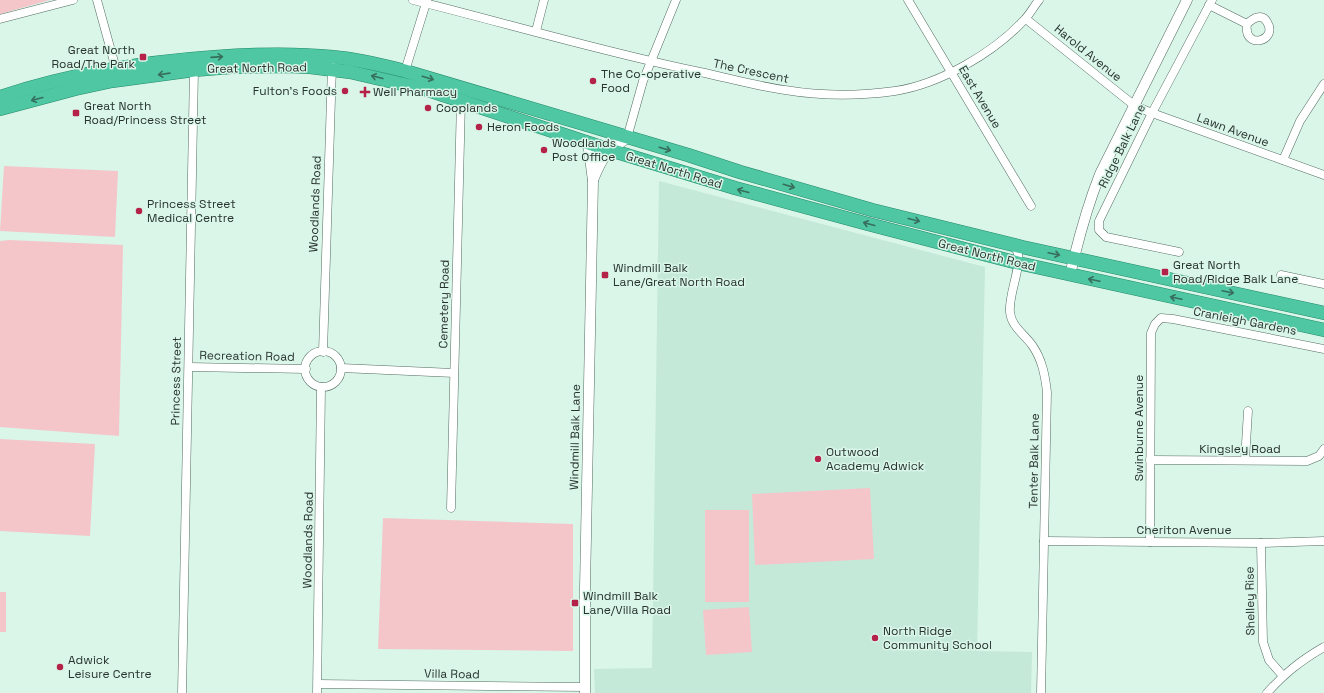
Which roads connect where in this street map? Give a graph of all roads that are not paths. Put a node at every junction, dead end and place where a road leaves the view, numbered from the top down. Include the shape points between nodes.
1 (73, 0) edge
2 (97, 0) edge
3 (413, 0) edge
4 (544, 0) edge
5 (676, 0) edge
6 (908, 0) edge
7 (1039, 0) edge
8 (1187, 0) edge
9 (427, 2) edge
10 (1210, 2) edge
11 (1026, 18) junction
12 (0, 19) edge
13 (1247, 24) dead end
14 (536, 31) junction
15 (651, 62) junction
16 (332, 63) junction
17 (116, 69) junction
18 (194, 70) junction
19 (405, 71) junction
20 (952, 72) junction
21 (1324, 84) edge
22 (0, 97) edge
23 (461, 100) junction
24 (1135, 106) junction
25 (0, 109) edge
26 (1152, 114) junction
27 (627, 138) junction
28 (588, 142) junction
29 (610, 150) junction
30 (1283, 160) junction
31 (1324, 175) edge
32 (593, 181) junction
33 (1031, 206) dead end
34 (1011, 244) junction
35 (1035, 250) junction
36 (1179, 252) dead end
37 (1074, 258) junction
38 (1018, 264) junction
39 (1070, 275) junction
40 (1281, 276) dead end
41 (1324, 284) edge
42 (1324, 313) edge
43 (1161, 318) joint
44 (1324, 330) edge
45 (1324, 349) edge
46 (323, 352) junction
47 (189, 367) junction
48 (341, 368) junction
49 (306, 369) junction
50 (454, 372) junction
51 (321, 387) junction
52 (1248, 411) dead end
53 (1324, 449) edge
54 (1150, 460) junction
55 (1245, 460) junction
56 (451, 508) dead end
57 (1044, 541) junction
58 (1324, 541) edge
59 (1150, 542) junction
60 (1261, 543) junction
61 (1324, 647) edge
62 (1283, 676) junction
63 (318, 689) edge
64 (585, 690) edge
65 (182, 693) edge
66 (1041, 693) edge
67 (1267, 693) edge

1 - 12 street
2 - 17 street
3 - 9 street, The Crescent
4 - 14 street
5 - 15 street
6 - 20 street, East Avenue
7 - 11 street, The Crescent
8 - 24 street, Ridge Balk Lane
9 - 14 street, The Crescent
9 - 19 street
10 - 13 street
10 - 26 street, Ridge Balk Lane
11 - 20 street, The Crescent via 979,57
11 - 24 street, Harold Avenue
14 - 15 street, The Crescent
15 - 20 street, The Crescent via 785,90 829,95 896,91 923,84
15 - 27 street
17 -> 16 highway, Great North Road via 194,58 238,55 288,54
16 - 18 highway, Great North Road via 310,67 265,65
16 - 19 highway, Great North Road via 361,61
23 -> 16 highway, Great North Road via 370,76
16 - 46 street, Woodlands Road
17 - 22 highway, Great North Road via 73,77
18 -> 25 highway, Great North Road via 112,81
18 - 47 street, Princess Street
19 -> 27 highway, Great North Road
20 - 33 street, East Avenue
21 - 30 street via 1300,121
23 - 28 highway, Great North Road
23 - 50 street, Cemetery Road
24 - 26 street, Lawn Avenue
24 - 37 street, Ridge Balk Lane via 1100,174 1080,230
26 - 30 street, Lawn Avenue
26 - 36 street, Ridge Balk Lane via 1100,221 1099,230 1106,236
27 - 29 street
27 -> 34 highway, Great North Road via 872,210
28 - 29 highway, Great North Road
28 - 32 street, Windmill Balk Lane
29 - 32 street, Windmill Balk Lane via 601,162
38 -> 29 highway, Great North Road via 735,188
30 - 31 street, Lawn Avenue
32 - 64 street, Windmill Balk Lane
34 - 35 highway, Great North Road
34 - 38 street, Tenter Balk Lane via 1017,251
35 -> 37 highway, Great North Road
35 - 38 street
37 - 39 street, Ridge Balk Lane
37 -> 42 highway, Great North Road
38 - 39 highway, Great North Road
38 - 57 street, Tenter Balk Lane via 1009,304 1010,314 1015,327 1038,356 1045,373 1047,392
44 -> 39 highway, Great North Road
40 - 41 street
43 - 45 street, Cranleigh Gardens
43 - 54 street, Swinburne Avenue via 1151,333
46 - 48 street via 334,355
46 - 49 street via 308,360
47 - 49 street, Recreation Road
47 - 65 street, Princess Street
48 - 50 street
48 - 51 street via 335,382 330,386
49 - 51 street via 312,383
50 - 56 street, Cemetery Road
51 - 63 street, Woodlands Road
52 - 55 street
53 - 55 street, Kingsley Road via 1319,456 1307,461
54 - 55 street, Kingsley Road
54 - 59 street, Swinburne Avenue
57 - 59 street, Cheriton Avenue
57 - 66 street, Tenter Balk Lane
58 - 60 street, Cheriton Avenue
59 - 60 street, Cheriton Avenue
60 - 62 street, Shelley Rise via 1263,642 1269,660
61 - 62 street via 1302,660
62 - 67 street
63 - 64 street, Villa Road

